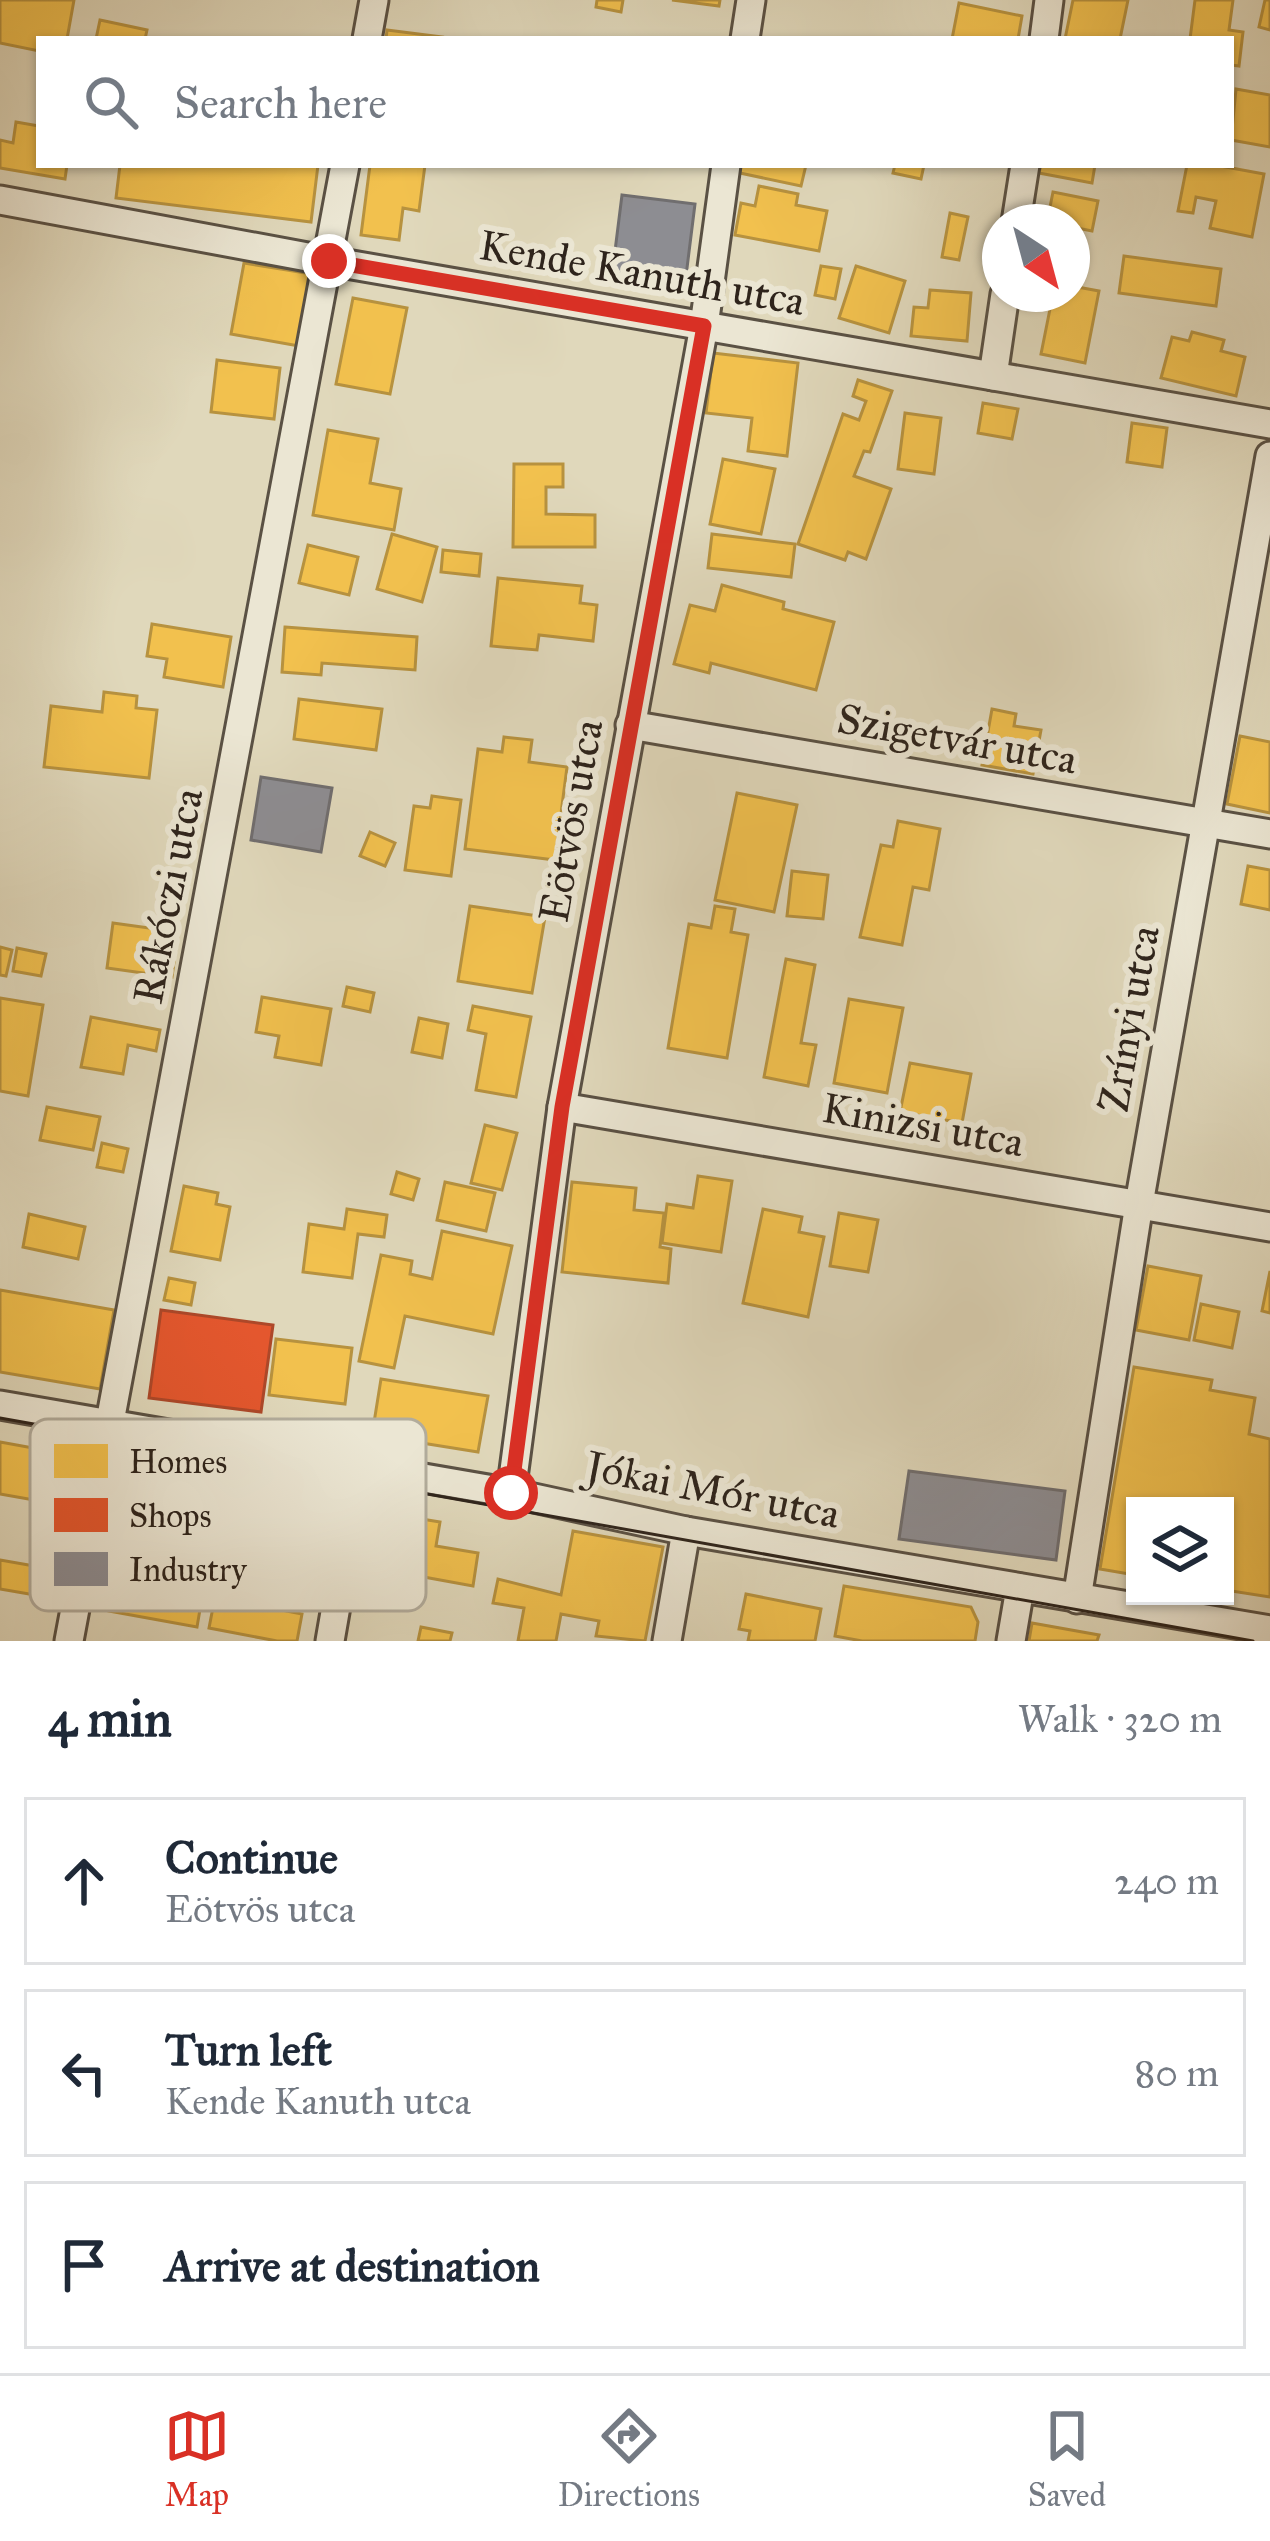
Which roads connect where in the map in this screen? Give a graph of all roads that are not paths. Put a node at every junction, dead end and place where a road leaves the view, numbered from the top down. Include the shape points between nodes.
1 (374, 0) edge
2 (751, 0) edge
3 (1049, 0) edge
4 (368, 36) edge
5 (745, 36) edge
6 (1044, 36) edge
7 (344, 168) edge
8 (726, 168) edge
9 (1024, 168) edge
10 (0, 200) edge
11 (1019, 204) edge
12 (329, 261) junction
13 (1002, 312) edge
14 (704, 326) junction
15 (993, 376) junction
16 (1270, 424) edge
17 (1270, 456) edge
18 (630, 725) junction
19 (1207, 824) junction
20 (1270, 834) edge
21 (562, 1107) junction
22 (1138, 1204) junction
23 (1270, 1227) edge
24 (0, 1405) edge
25 (75, 1419) edge
26 (113, 1419) edge
27 (426, 1479) edge
28 (511, 1493) junction
29 (686, 1531) junction
30 (1020, 1588) junction
31 (1077, 1599) junction
32 (74, 1611) edge
33 (335, 1611) edge
34 (1270, 1630) edge
35 (69, 1641) edge
36 (330, 1641) edge
37 (667, 1641) edge
38 (1010, 1641) edge

1 - 4 street
2 - 5 street
3 - 6 street
7 - 12 street, Rákóczi utca
8 - 14 street, Eötvös utca
9 - 11 street
10 - 12 street, Kende Kanuth utca
12 - 14 street, Kende Kanuth utca
12 - 26 street, Rákóczi utca
13 - 15 street
14 - 15 street, Kende Kanuth utca
14 - 18 street, Eötvös utca
15 - 16 street, Kende Kanuth utca
17 - 19 street, Zrínyi utca
18 - 19 street, Szigetvár utca
18 - 21 street, Eötvös utca
19 - 20 street, Szigetvár utca
19 - 22 street, Zrínyi utca
21 - 22 street, Kinizsi utca
21 - 28 street, Eötvös utca
22 - 23 street, Kinizsi utca
22 - 31 street, Zrínyi utca
24 - 25 street, Jókai Mór utca
27 - 28 street, Jókai Mór utca
28 - 29 street, Jókai Mór utca
29 - 30 street, Jókai Mór utca
29 - 37 street
30 - 31 street, Jókai Mór utca
30 - 38 street
31 - 34 street, Jókai Mór utca
32 - 35 street, Rákóczi utca
33 - 36 street

